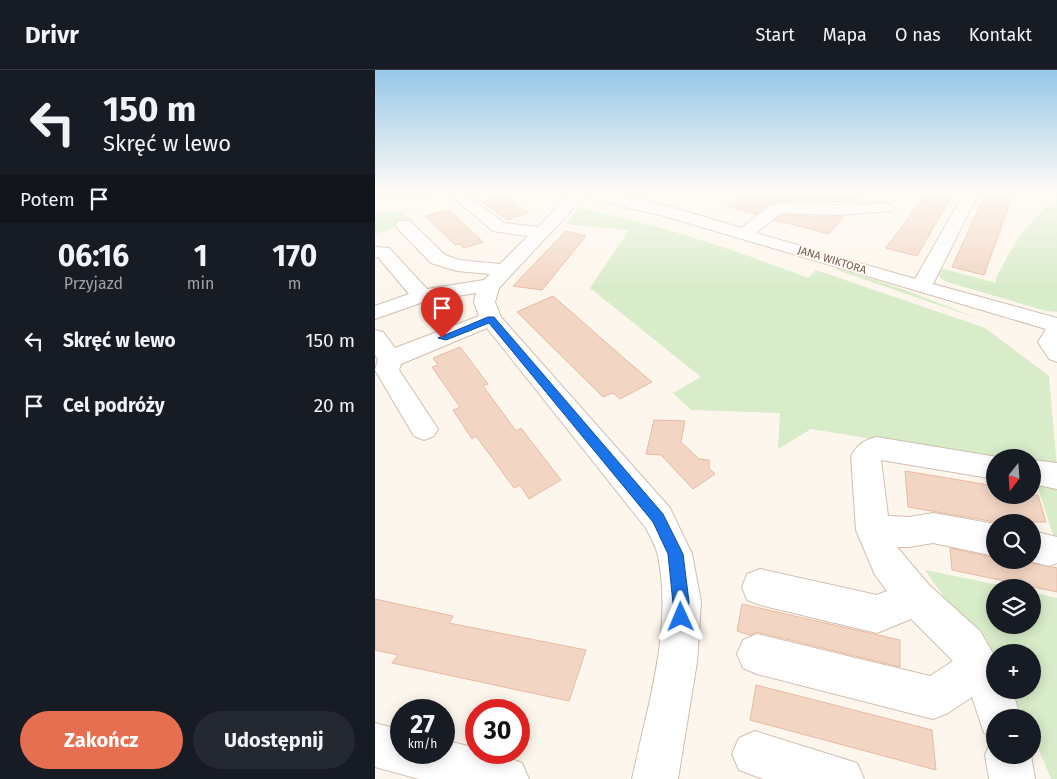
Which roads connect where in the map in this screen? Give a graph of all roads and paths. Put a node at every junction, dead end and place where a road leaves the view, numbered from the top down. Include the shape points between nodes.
1 (494, 223) edge
2 (547, 223) edge
3 (707, 223) edge
4 (758, 223) edge
5 (955, 223) edge
6 (404, 225) dead end
7 (539, 232) junction
8 (744, 234) junction
9 (375, 252) edge
10 (497, 278) junction
11 (921, 287) junction
12 (422, 296) junction
13 (375, 314) edge
14 (491, 319) junction
15 (375, 337) edge
16 (1055, 337) edge
17 (390, 359) junction
18 (424, 429) dead end
19 (986, 465) edge
20 (1041, 473) edge
21 (1057, 476) edge
22 (873, 530) junction
23 (986, 538) edge
24 (760, 587) dead end
25 (916, 598) junction
26 (757, 654) dead end
27 (979, 669) junction
28 (997, 709) edge
29 (375, 746) edge
30 (390, 749) edge
31 (755, 754) dead end
32 (449, 764) edge
33 (1010, 764) edge
34 (507, 779) edge
35 (655, 779) edge
36 (841, 779) edge
37 (1012, 779) edge

1 - 7 street via 499,227
2 - 7 street
3 - 8 street, JANA WIKTORA
4 - 8 street
5 - 11 street
6 - 10 street via 438,259
7 - 10 street
8 - 11 street, JANA WIKTORA
9 - 12 street via 383,252
10 - 12 street
10 - 14 street via 484,299
11 - 16 street, JANA WIKTORA
12 - 13 street
14 - 17 street
14 - 35 street via 658,518 675,554 682,602 677,662
15 - 17 street
17 - 18 street via 387,370
19 - 22 street via 876,448 870,451 866,456
20 - 21 street
22 - 23 street via 909,532 933,528
22 - 25 street via 887,562
24 - 25 street via 877,614
25 - 27 street via 966,644
26 - 27 street via 933,698
27 - 28 street via 992,692
29 - 30 street
31 - 36 street
32 - 34 street
33 - 37 street

